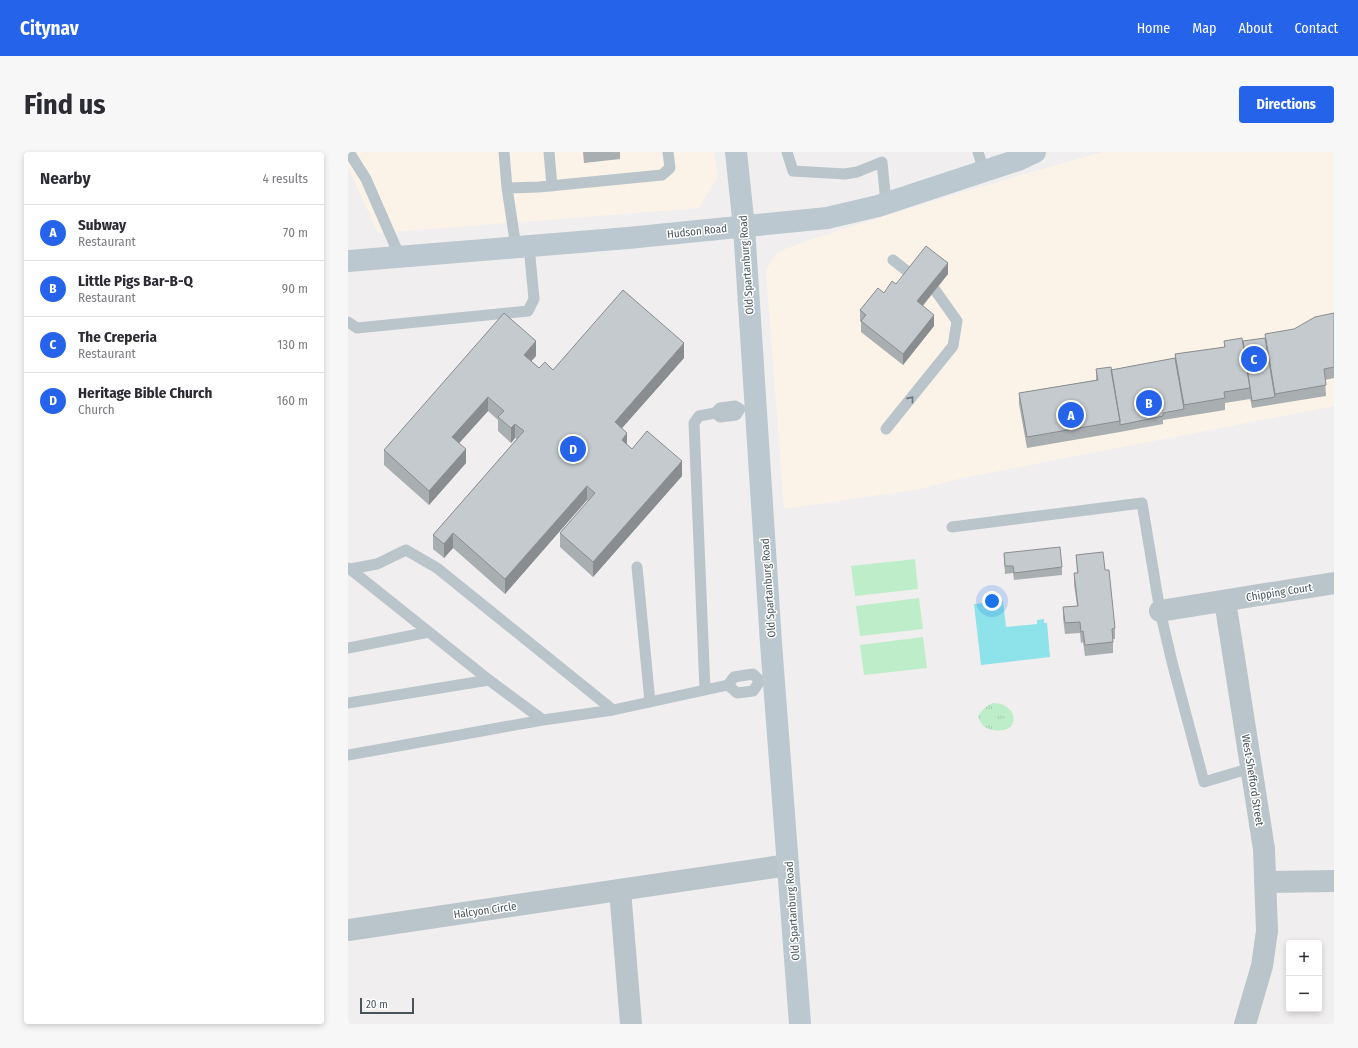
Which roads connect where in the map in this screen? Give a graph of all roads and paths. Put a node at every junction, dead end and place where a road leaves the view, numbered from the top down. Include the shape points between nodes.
1 (349, 152) edge
2 (504, 152) edge
3 (549, 152) edge
4 (668, 152) edge
5 (736, 152) edge
6 (787, 152) edge
7 (1035, 152) edge
8 (884, 157) edge
9 (981, 162) edge
10 (552, 186) junction
11 (507, 188) junction
12 (886, 203) junction
13 (744, 227) junction
14 (522, 247) junction
15 (400, 257) junction
16 (893, 260) dead end
17 (348, 261) edge
18 (912, 275) edge
19 (935, 290) edge
20 (348, 322) edge
21 (748, 408) junction
22 (886, 429) dead end
23 (952, 527) dead end
24 (637, 567) dead end
25 (349, 568) edge
26 (1334, 583) edge
27 (1225, 601) junction
28 (1160, 611) junction
29 (429, 632) junction
30 (348, 648) edge
31 (489, 680) junction
32 (767, 680) junction
33 (728, 684) junction
34 (705, 690) junction
35 (650, 702) junction
36 (348, 703) edge
37 (613, 710) junction
38 (543, 720) junction
39 (348, 755) edge
40 (1251, 768) junction
41 (788, 865) junction
42 (1334, 881) edge
43 (1265, 882) junction
44 (620, 890) junction
45 (349, 930) edge
46 (631, 1024) edge
47 (800, 1024) edge
48 (1245, 1024) edge

1 - 15 lane via 366,179
2 - 11 lane
3 - 10 lane
4 - 10 lane via 670,168 662,175
5 - 13 street, Old Spartanburg Road
6 - 8 lane via 792,171 844,174 858,172
7 - 9 street, Hudson Road via 1018,160
8 - 12 lane
9 - 12 street, Hudson Road
10 - 11 lane
11 - 14 lane
12 - 13 street, Hudson Road via 827,218
13 - 14 street, Hudson Road
13 - 21 street, Old Spartanburg Road
14 - 15 street, Hudson Road
14 - 20 lane via 534,299 528,311 357,328
15 - 17 street, Hudson Road
16 - 18 lane
22 -> 19 lane via 953,346 957,321
21 - 32 street, Old Spartanburg Road
21 - 34 lane via 736,415 720,417 715,412 699,416 694,423
23 - 28 lane via 1142,503
24 - 35 lane
25 - 29 lane
25 - 37 lane via 377,564 406,550 437,568
26 - 27 street, Chipping Court
27 - 28 street
27 - 40 street, West Shefford Street
28 - 40 lane via 1204,782
29 - 30 lane
29 - 31 lane
31 - 36 lane
31 - 38 lane
32 - 33 lane via 753,674 734,677
32 - 33 lane via 753,691 737,693
32 - 41 street, Old Spartanburg Road
33 - 34 lane
34 - 35 lane
35 - 37 lane
37 - 38 lane
38 - 39 lane
40 - 43 street, West Shefford Street via 1264,848
41 - 44 street, Halcyon Circle
41 - 47 street, Old Spartanburg Road
42 - 43 street
43 - 48 street, West Shefford Street via 1267,932 1262,966
44 - 45 street, Halcyon Circle
44 - 46 street

